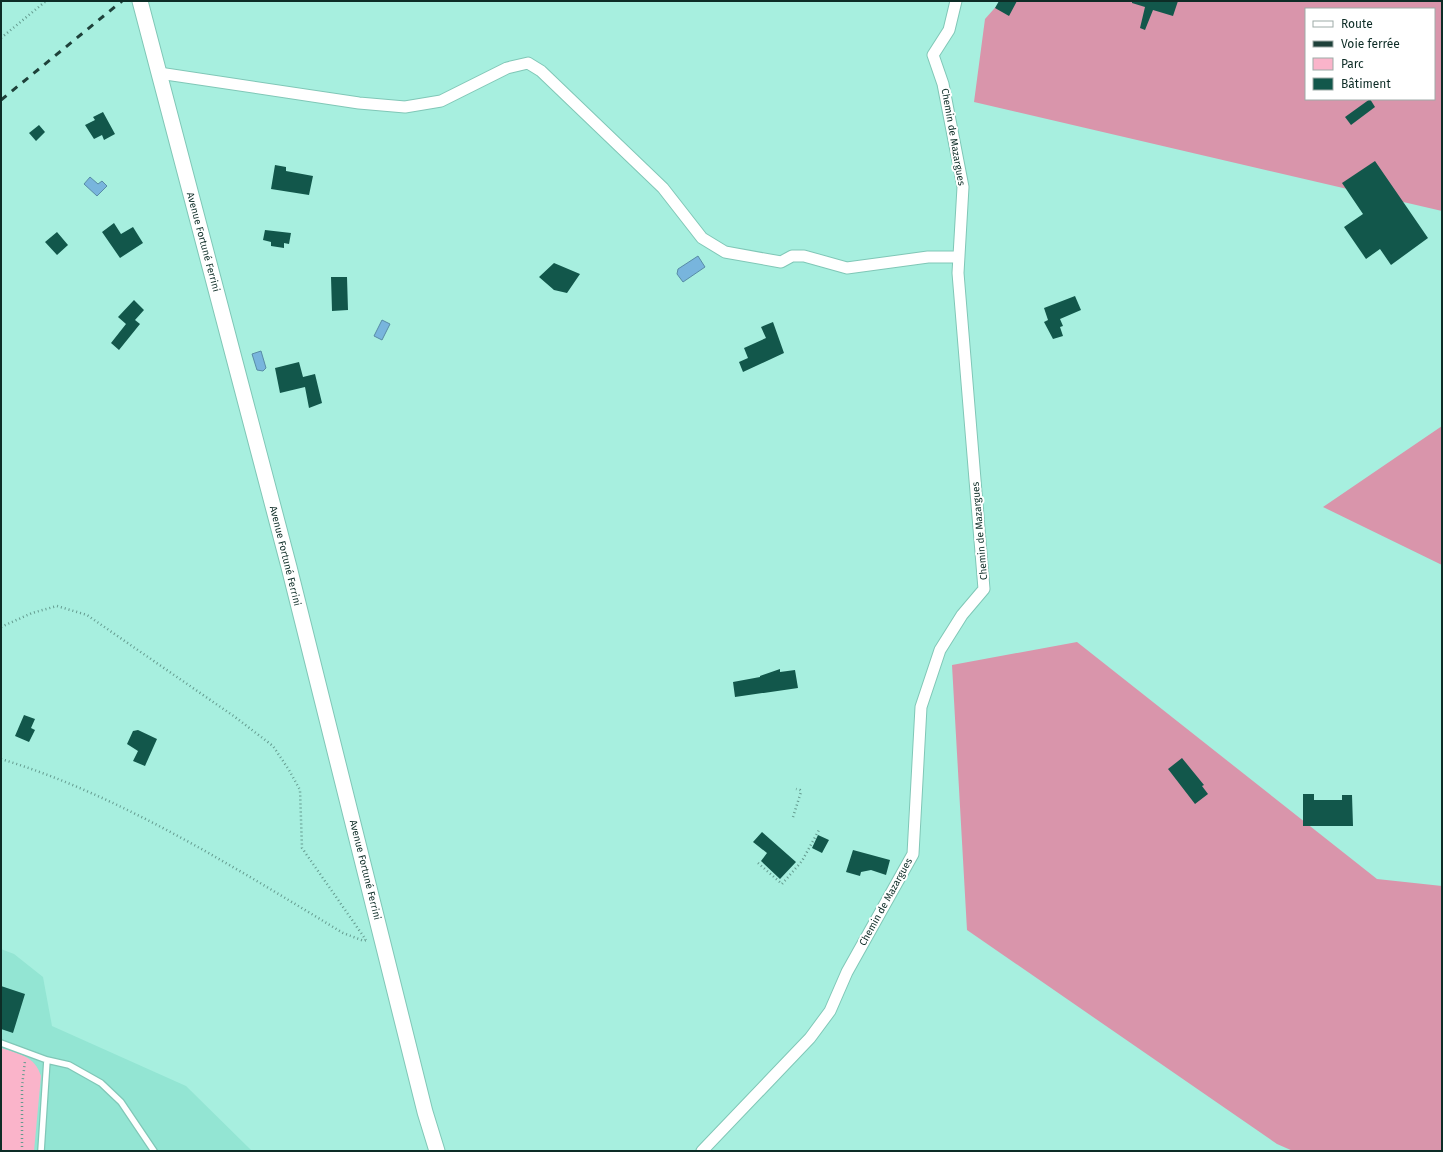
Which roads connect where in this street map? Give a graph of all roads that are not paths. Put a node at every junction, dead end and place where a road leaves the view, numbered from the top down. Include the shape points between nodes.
1 (956, 1) edge
2 (142, 7) edge
3 (159, 73) junction
4 (959, 257) junction
5 (1, 1043) edge
6 (47, 1060) junction
7 (425, 1112) junction
8 (41, 1151) edge
9 (154, 1151) edge
10 (432, 1151) edge
11 (437, 1151) edge
12 (702, 1151) edge

1 - 4 street, Chemin de Mazargues via 949,30 933,55 943,84 963,187
2 - 3 main road, Avenue Fortuné Ferrini
3 - 4 street via 359,103 405,107 441,101 506,68 528,63 541,71 663,188 702,238 725,252 781,262 792,256 804,256 847,268 928,257
3 - 7 main road, Avenue Fortuné Ferrini via 291,575
4 - 12 street, Chemin de Mazargues via 984,589 962,615 940,650 921,707 913,854 847,972 830,1011 810,1038
5 - 6 lane
6 - 8 lane
6 - 9 lane via 68,1065 101,1083 122,1102
7 - 10 main road, Avenue Fortuné Ferrini
7 - 11 main road, Avenue Fortuné Ferrini

